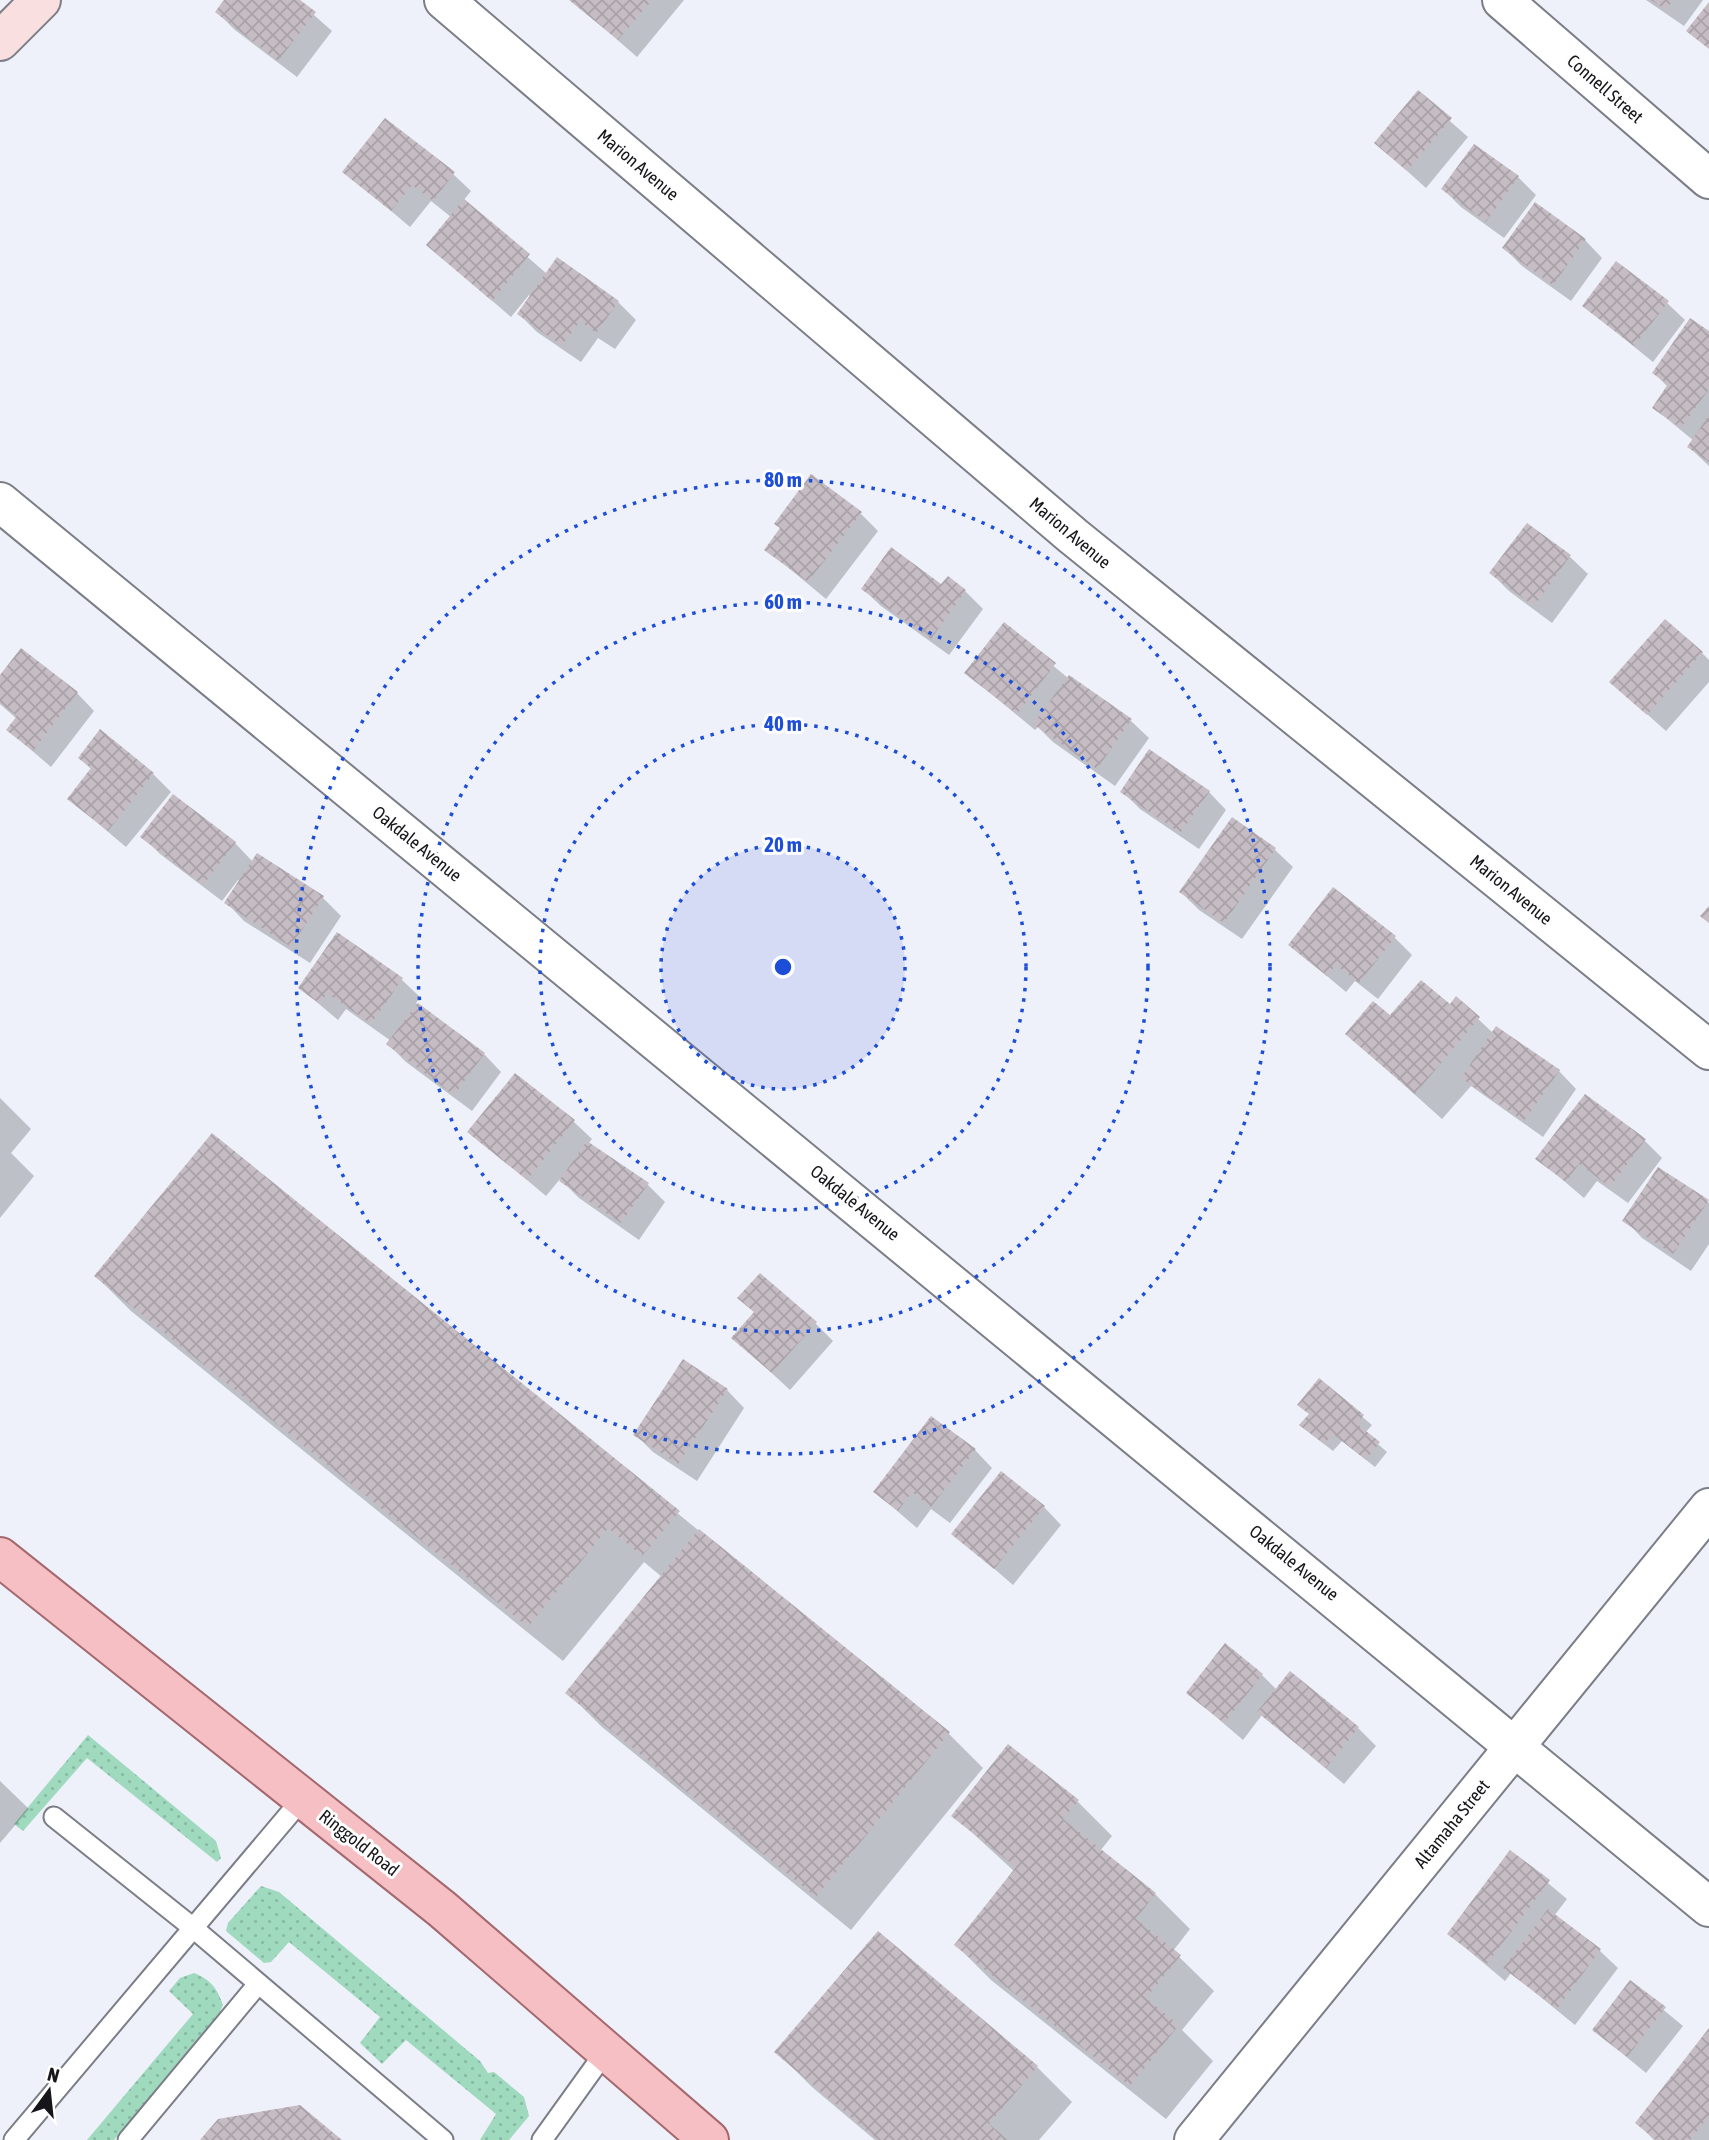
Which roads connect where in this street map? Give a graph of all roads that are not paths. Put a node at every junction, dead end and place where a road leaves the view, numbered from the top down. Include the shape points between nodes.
1 (41, 0) edge
2 (444, 0) edge
3 (1502, 0) edge
4 (0, 41) edge
5 (1709, 179) edge
6 (0, 502) edge
7 (1709, 1050) edge
8 (1709, 1508) edge
9 (0, 1556) edge
10 (1516, 1746) junction
11 (303, 1798) junction
12 (54, 1817) dead end
13 (1709, 1907) edge
14 (192, 1927) junction
15 (258, 1984) junction
16 (606, 2051) junction
17 (142, 2132) edge
18 (14, 2140) edge
19 (128, 2140) edge
20 (443, 2140) edge
21 (542, 2140) edge
22 (709, 2140) edge
23 (1194, 2140) edge

1 - 4 street
2 - 7 street, Marion Avenue via 1073,536
3 - 5 street, Connell Street
6 - 10 street, Oakdale Avenue
8 - 10 street, Altamaha Street
9 - 11 main road, Ringgold Road
10 - 13 street, Oakdale Avenue
10 - 23 street, Altamaha Street
11 - 14 lane
11 - 16 main road, Ringgold Road via 442,1909
12 - 14 lane
14 - 15 lane
14 - 18 lane
15 - 17 lane
15 - 20 lane
16 - 21 lane
16 - 22 main road, Ringgold Road
17 - 19 lane

